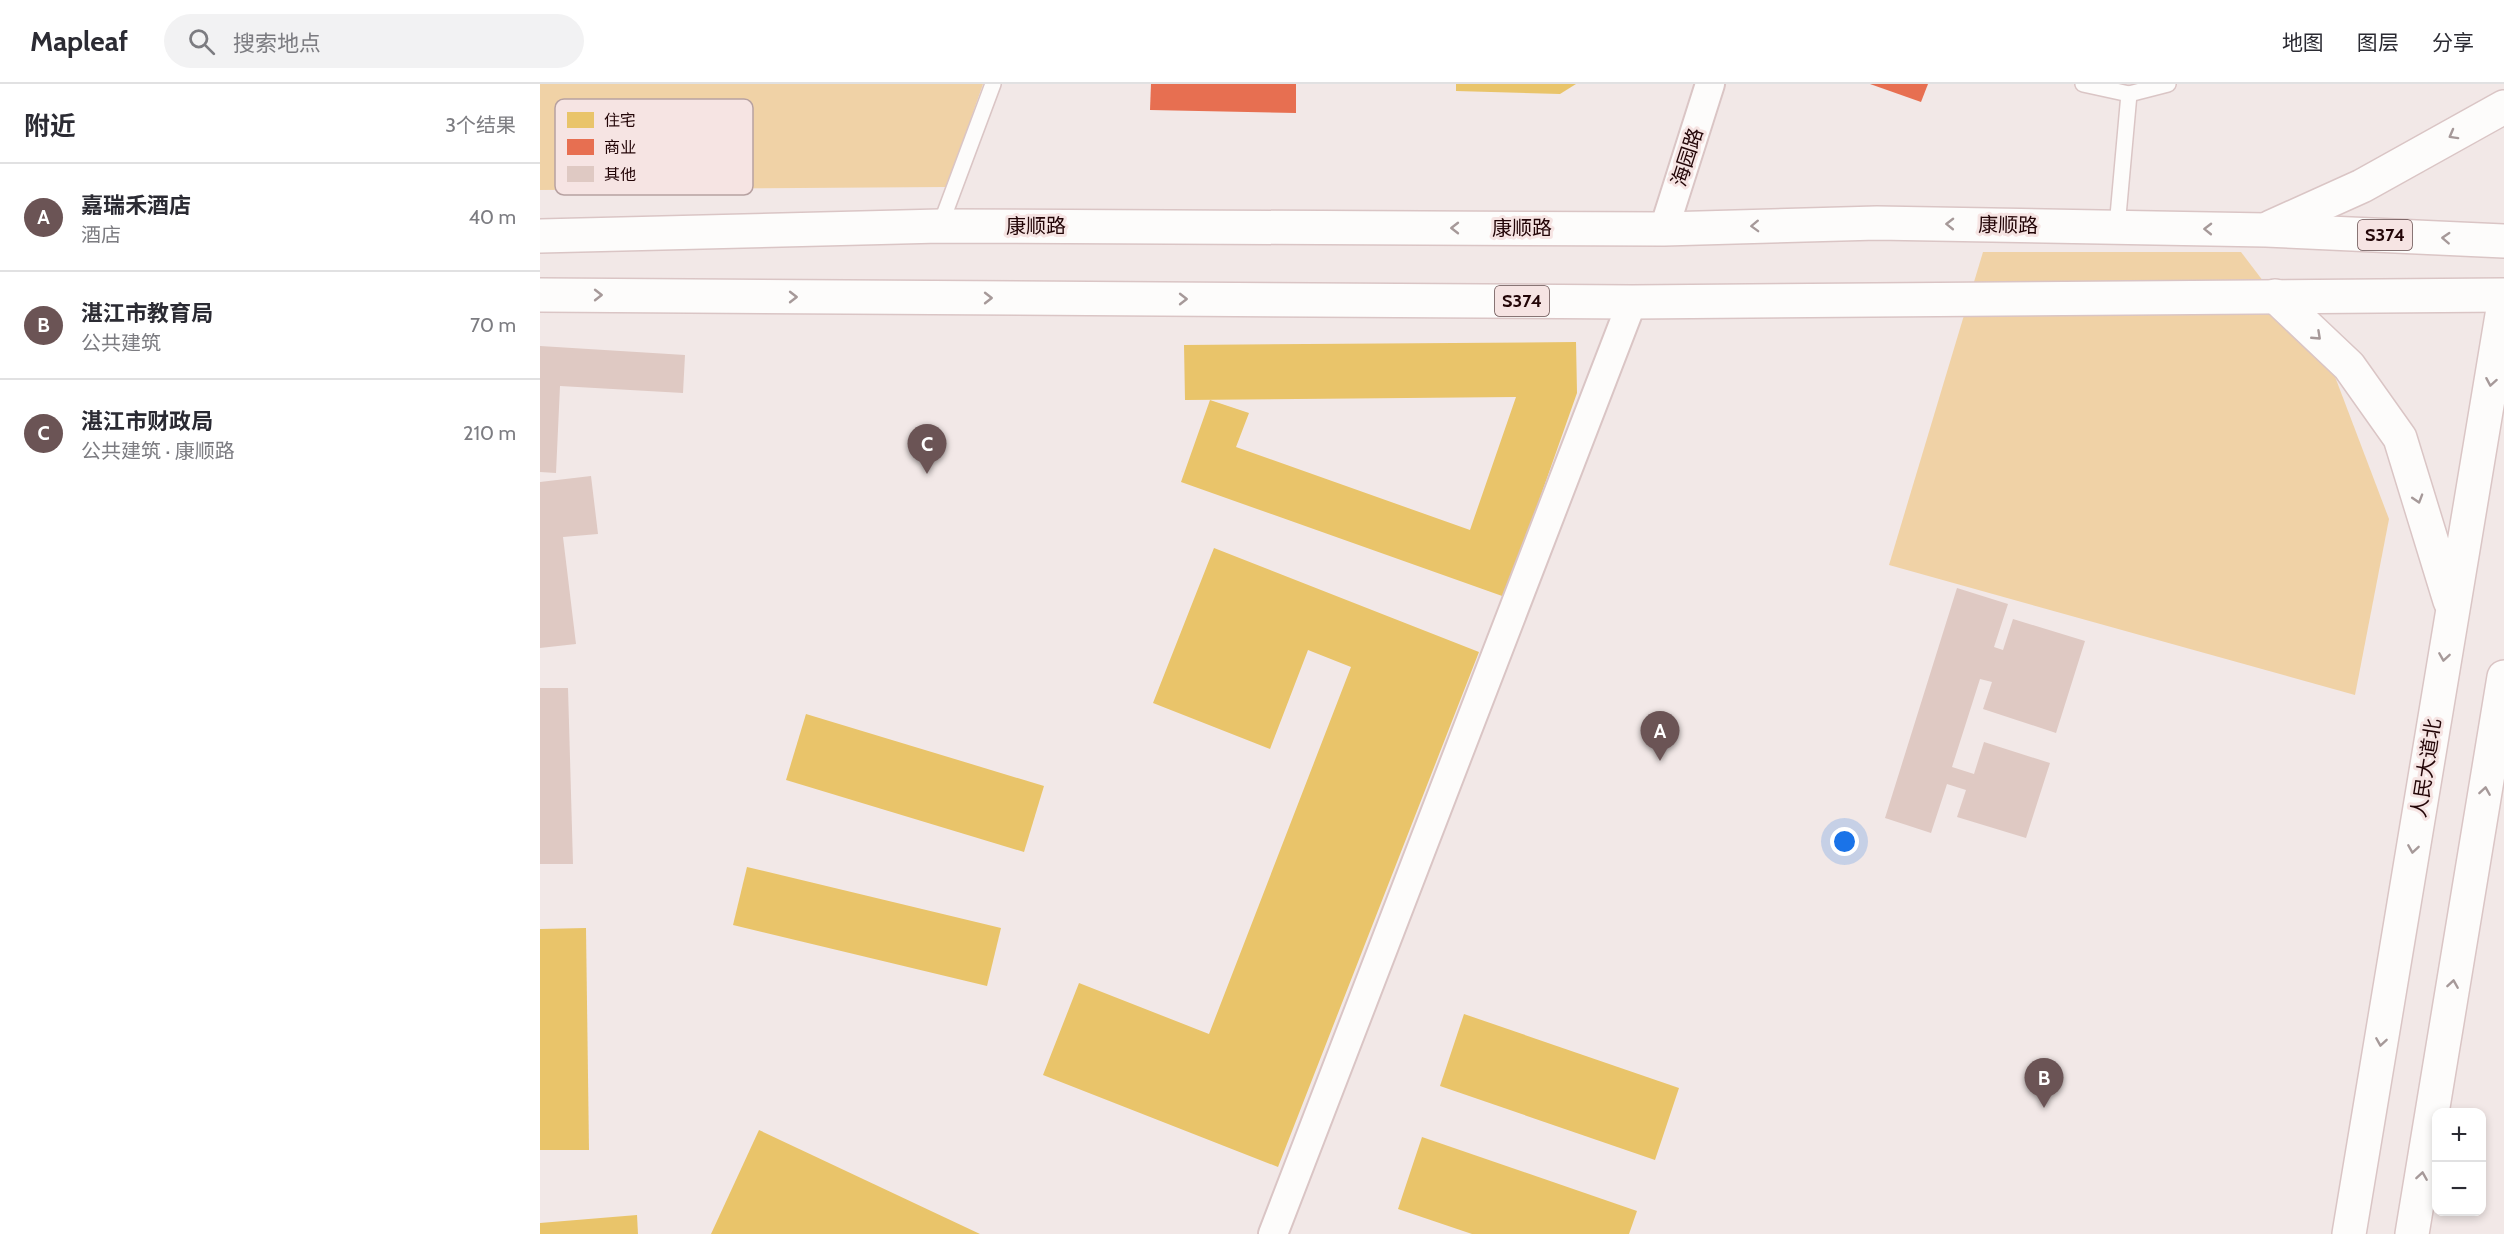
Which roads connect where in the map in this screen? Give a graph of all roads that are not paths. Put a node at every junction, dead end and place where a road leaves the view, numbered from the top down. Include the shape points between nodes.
1 (993, 84) edge
2 (1710, 84) edge
3 (2083, 84) edge
4 (2168, 84) edge
5 (2129, 94) junction
6 (2504, 107) edge
7 (940, 226) junction
8 (2117, 227) junction
9 (1664, 229) junction
10 (2266, 230) junction
11 (540, 236) edge
12 (2504, 241) edge
13 (540, 295) edge
14 (2504, 295) edge
15 (2275, 296) junction
16 (1632, 302) junction
17 (2504, 303) edge
18 (2452, 608) junction
19 (2504, 677) edge
20 (1273, 1234) edge
21 (2349, 1234) edge
22 (2412, 1234) edge

1 - 7 lane
2 - 9 street, 海园路
3 - 5 lane
4 - 5 lane
5 - 8 lane
6 -> 10 main road via 2362,186
9 -> 7 main road, 康顺路 / S374
7 - 11 main road, 康顺路 / S374
8 -> 9 main road, 康顺路 / S374 via 1877,222
10 -> 8 main road, 康顺路 / S374
12 -> 10 main road, 康顺路 / S374
13 -> 16 main road, S374
14 - 15 main road, S374
15 - 16 main road, S374
15 -> 18 main road via 2349,366 2400,438
16 - 20 street
17 -> 18 main road, 人民大道北
18 -> 21 main road, 人民大道北
22 -> 19 main road

